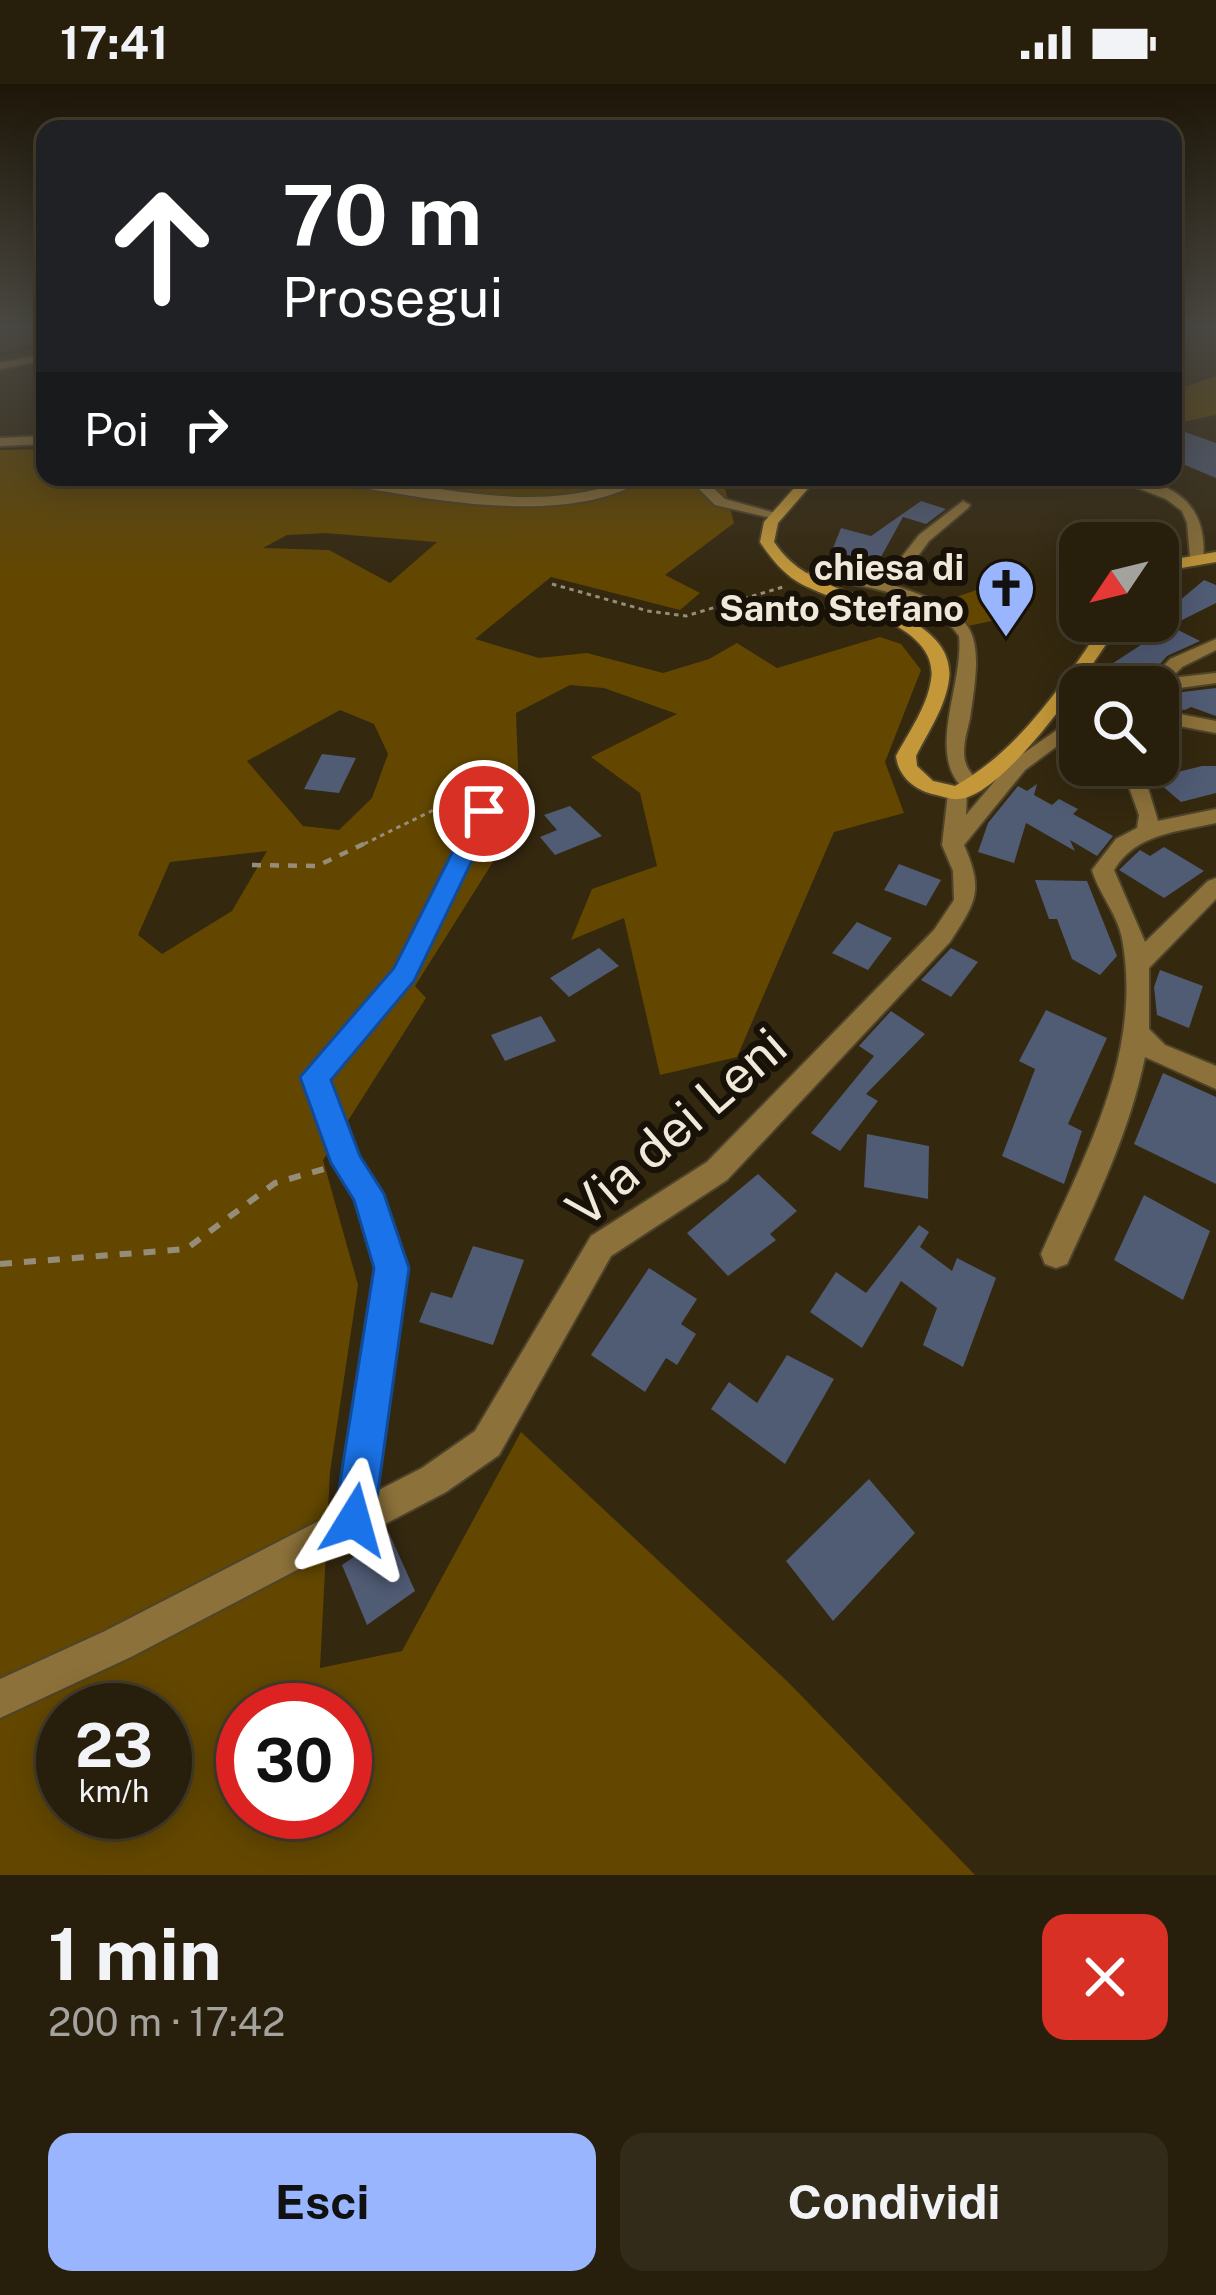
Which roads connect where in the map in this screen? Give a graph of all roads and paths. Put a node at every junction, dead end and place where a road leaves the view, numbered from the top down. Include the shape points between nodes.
1 (36, 440) edge
2 (0, 442) edge
3 (387, 486) edge
4 (620, 486) edge
5 (703, 486) edge
6 (803, 486) edge
7 (1142, 486) edge
8 (963, 506) dead end
9 (774, 519) junction
10 (1207, 557) edge
11 (803, 580) junction
12 (552, 584) dead end
13 (885, 589) junction
14 (1216, 644) edge
15 (1173, 666) edge
16 (1216, 678) edge
17 (1179, 683) edge
18 (1059, 694) edge
19 (1179, 720) edge
20 (1216, 727) edge
21 (1059, 735) edge
22 (1139, 786) edge
23 (966, 789) junction
24 (484, 811) joint
25 (1216, 816) edge
26 (1147, 827) junction
27 (952, 845) junction
28 (252, 865) dead end
29 (1216, 886) edge
30 (1135, 967) junction
31 (1136, 1033) junction
32 (1216, 1078) edge
33 (346, 1163) junction
34 (1056, 1254) dead end
35 (0, 1264) edge
36 (354, 1520) junction
37 (0, 1699) edge

1 - 2 street
3 - 4 street via 483,502
5 - 9 street via 720,502
6 - 9 street
7 - 10 street via 1189,509
8 - 13 street via 924,538
9 - 11 street via 770,550
11 - 12 path via 698,616 650,612
11 - 13 street via 824,574
11 - 23 street via 930,643 940,680 907,768 926,786
13 - 23 street via 933,606 966,633 954,757
14 - 15 street
16 - 17 street
18 - 23 street
19 - 20 street
21 - 27 street via 1018,766
22 - 26 street
23 - 27 street, Via dei Leni
24 - 28 path via 454,800 317,866
24 - 33 street via 404,974 315,1077
25 - 26 street
26 - 30 street via 1103,870 1129,919
27 - 36 street, Via dei Leni via 965,901 908,975 717,1171 601,1246 487,1443
29 - 30 street
30 - 31 street
31 - 32 street via 1156,1052
31 - 34 street via 1110,1144
33 - 35 path via 275,1183 186,1249
33 - 36 street via 368,1194 392,1268
36 - 37 street, Via dei Leni

